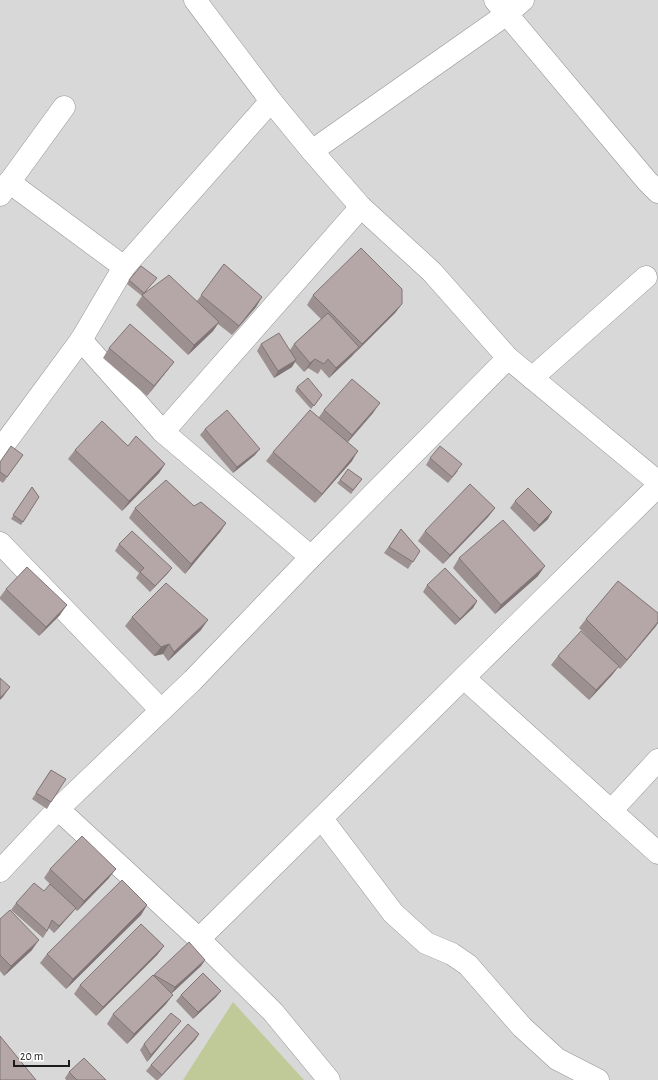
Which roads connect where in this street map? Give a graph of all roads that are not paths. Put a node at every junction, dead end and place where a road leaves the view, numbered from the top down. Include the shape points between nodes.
1 (195, 0) edge
2 (523, 0) edge
3 (501, 7) edge
4 (271, 101) junction
5 (64, 107) dead end
6 (312, 151) junction
7 (4, 189) edge
8 (658, 192) edge
9 (361, 207) junction
10 (124, 267) junction
11 (646, 277) dead end
12 (81, 340) junction
13 (508, 358) junction
14 (532, 378) junction
15 (163, 432) junction
16 (0, 450) edge
17 (658, 482) edge
18 (658, 486) edge
19 (0, 543) edge
20 (311, 557) junction
21 (464, 678) junction
22 (161, 710) junction
23 (658, 760) edge
24 (58, 809) junction
25 (611, 811) junction
26 (322, 819) junction
27 (658, 853) edge
28 (0, 871) edge
29 (200, 939) junction
30 (329, 1080) edge
31 (598, 1080) edge

1 - 4 street
2 - 3 street
3 - 6 street
3 - 8 street
4 - 6 street
4 - 10 street
5 - 7 street
6 - 9 street
7 - 10 street
9 - 13 street via 432,272
9 - 15 street
10 - 12 street
11 - 14 street
12 - 15 street
12 - 16 street
13 - 14 street
13 - 20 street
14 - 17 street
15 - 20 street
18 - 21 street
19 - 22 street
20 - 22 street
21 - 25 street
21 - 26 street
22 - 24 street
23 - 25 street
24 - 28 street
24 - 29 street
25 - 27 street
26 - 29 street
26 - 31 street via 393,913 426,943 452,954 468,965 522,1027 557,1059
29 - 30 street via 274,1012

